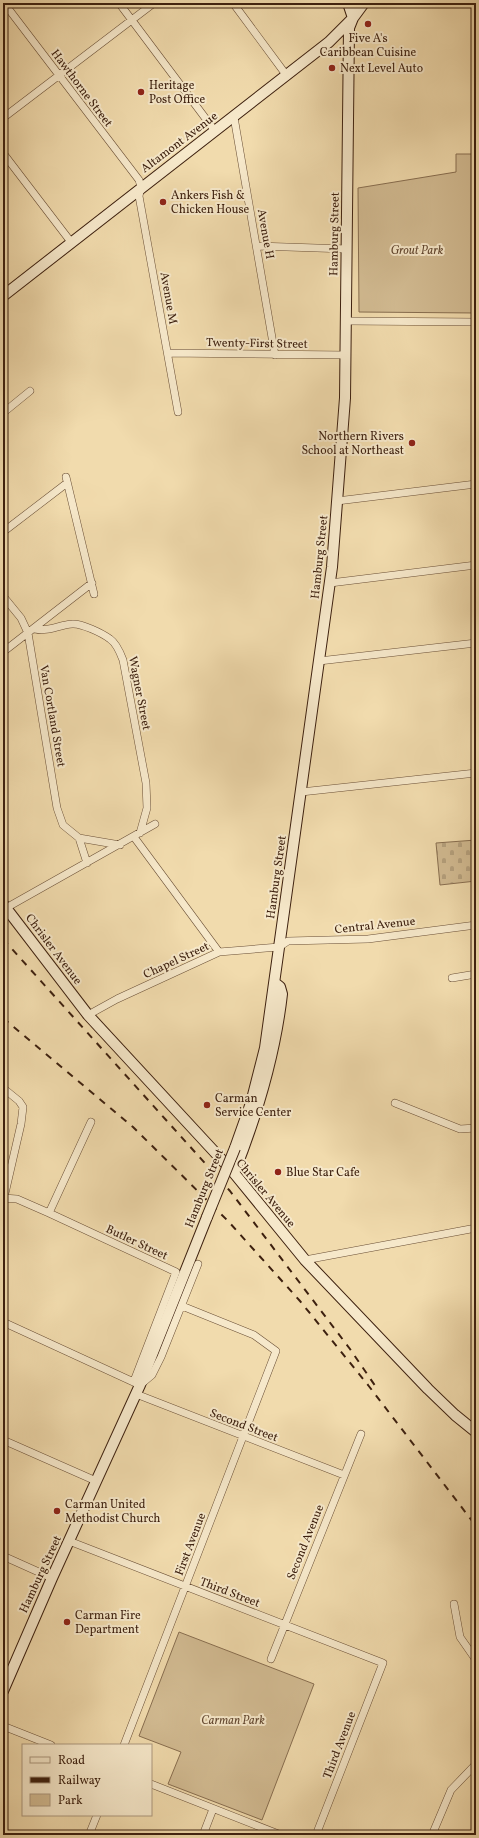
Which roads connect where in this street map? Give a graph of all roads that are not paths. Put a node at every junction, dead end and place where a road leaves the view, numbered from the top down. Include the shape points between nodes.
1 (4, 3) edge
2 (119, 3) edge
3 (154, 3) edge
4 (233, 3) edge
5 (348, 3) edge
6 (364, 3) edge
7 (353, 18) junction
8 (132, 20) junction
9 (58, 75) junction
10 (287, 76) junction
11 (234, 117) junction
12 (3, 118) edge
13 (215, 131) junction
14 (3, 153) edge
15 (141, 188) junction
16 (71, 242) junction
17 (257, 246) junction
18 (347, 248) junction
19 (3, 296) edge
20 (346, 321) junction
21 (476, 322) edge
22 (168, 353) junction
23 (275, 355) junction
24 (346, 355) junction
25 (30, 391) dead end
26 (178, 412) dead end
27 (3, 413) edge
28 (476, 484) edge
29 (337, 501) junction
30 (3, 532) edge
31 (476, 566) edge
32 (92, 582) junction
33 (330, 582) junction
34 (94, 594) dead end
35 (3, 596) edge
36 (35, 629) junction
37 (28, 633) junction
38 (476, 643) edge
39 (3, 652) edge
40 (319, 661) junction
41 (476, 773) edge
42 (301, 792) junction
43 (155, 824) dead end
44 (137, 835) junction
45 (79, 838) junction
46 (120, 844) junction
47 (87, 863) junction
48 (4, 906) edge
49 (476, 925) edge
50 (279, 947) junction
51 (219, 952) junction
52 (476, 974) edge
53 (452, 978) dead end
54 (275, 983) junction
55 (88, 1015) junction
56 (3, 1088) edge
57 (395, 1103) dead end
58 (91, 1122) dead end
59 (476, 1128) edge
60 (234, 1173) junction
61 (3, 1200) edge
62 (50, 1213) junction
63 (476, 1228) edge
64 (305, 1260) junction
65 (198, 1264) dead end
66 (182, 1306) junction
67 (3, 1322) edge
68 (137, 1387) junction
69 (476, 1432) edge
70 (361, 1434) dead end
71 (244, 1437) junction
72 (3, 1440) edge
73 (344, 1475) junction
74 (96, 1481) junction
75 (70, 1541) junction
76 (3, 1556) edge
77 (52, 1578) junction
78 (186, 1586) junction
79 (454, 1604) dead end
80 (284, 1624) junction
81 (271, 1659) dead end
82 (476, 1660) edge
83 (382, 1663) joint
84 (6, 1673) edge
85 (3, 1691) edge
86 (3, 1726) edge
87 (48, 1744) edge
88 (124, 1744) edge
89 (476, 1764) edge
90 (152, 1784) edge
91 (213, 1809) junction
92 (97, 1816) edge
93 (89, 1835) edge
94 (203, 1835) edge
95 (281, 1835) edge
96 (316, 1835) edge
97 (432, 1835) edge

1 - 9 street, Hawthorne Street
2 - 8 street
3 - 8 street
4 - 10 street
5 - 7 main road
6 - 7 main road, Altamont Avenue
7 - 10 main road, Altamont Avenue via 329,42
7 - 18 main road, Hamburg Street via 349,28
8 - 9 street
8 - 13 street
9 - 12 street
9 - 15 street, Hawthorne Street via 139,180
10 - 11 main road, Altamont Avenue
11 - 13 main road, Altamont Avenue
11 - 17 street, Avenue H
13 - 15 main road, Altamont Avenue
14 - 16 street
15 - 16 main road, Altamont Avenue
15 - 22 street, Avenue M via 139,196
16 - 19 main road, Altamont Avenue
17 - 18 street
17 - 23 street, Avenue H
18 - 20 main road, Hamburg Street
20 - 21 street
20 - 24 main road, Hamburg Street
22 - 23 street, Twenty-First Street
22 - 26 street, Avenue M
23 - 24 street, Twenty-First Street
24 - 29 main road, Hamburg Street
25 - 27 street
28 - 29 street
29 - 33 main road, Hamburg Street
30 - 32 street via 66,480
31 - 33 street
32 - 34 street
32 - 36 street
33 - 40 main road, Hamburg Street
35 - 37 street, Van Cortland Street via 21,618
36 - 37 street
36 - 44 street, Wagner Street via 73,624 83,626 110,639 120,651 146,783 147,808
37 - 39 street
37 - 45 street, Van Cortland Street via 57,808 63,825
38 - 40 street
40 - 42 main road, Hamburg Street
41 - 42 street
42 - 50 main road, Hamburg Street
43 - 44 street
44 - 46 street
44 - 51 street
45 - 46 street
45 - 47 street
46 - 47 street
47 - 48 street
48 - 55 main road, Chrisler Avenue
49 - 50 street, Central Avenue via 368,939 288,941
50 - 51 street, Chapel Street
50 - 54 main road, Hamburg Street
51 - 55 street, Chapel Street
52 - 53 street
54 - 60 main road via 280,987 282,994 272,1053 259,1104
54 - 68 main road, Hamburg Street, bridge via 265,1048 251,1103
55 - 60 main road, Chrisler Avenue
56 - 61 street via 19,1101 22,1107 21,1124
57 - 59 street via 460,1129
58 - 62 street
60 - 64 main road, Chrisler Avenue
61 - 62 street, Butler Street via 17,1199
62 - 68 street, Butler Street via 176,1272
63 - 64 street
64 - 69 main road, Chrisler Avenue via 443,1403
65 - 66 street
66 - 68 street via 152,1376
66 - 71 street, First Avenue via 254,1335 276,1351
67 - 68 street, Second Street
68 - 71 street, Second Street
68 - 74 main road, Hamburg Street
70 - 73 street, Second Avenue
71 - 73 street, Second Street
71 - 78 street, First Avenue
72 - 74 street
73 - 80 street, Second Avenue
74 - 75 main road, Hamburg Street
75 - 77 main road, Hamburg Street
75 - 78 street, Third Street
76 - 77 street
77 - 84 main road, Hamburg Street
78 - 80 street, Third Street
78 - 88 street, First Avenue
79 - 82 street via 460,1637
80 - 81 street, Second Avenue
80 - 83 street, Third Street
83 - 96 street, Third Avenue
84 - 85 main road, Hamburg Street
86 - 87 street
89 - 97 street via 451,1790
90 - 91 street
91 - 94 street
91 - 95 street
92 - 93 street

